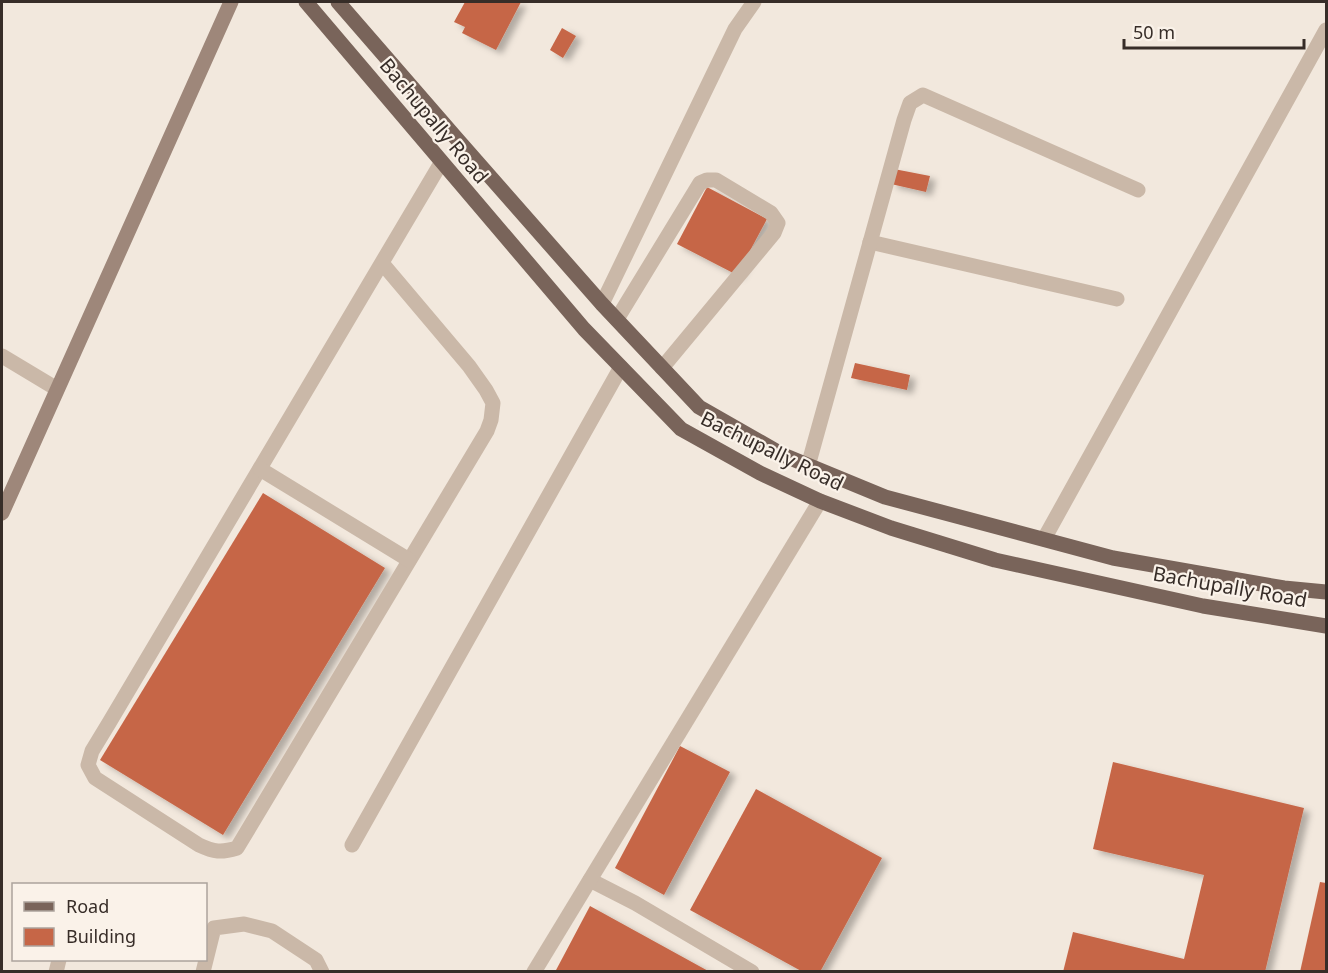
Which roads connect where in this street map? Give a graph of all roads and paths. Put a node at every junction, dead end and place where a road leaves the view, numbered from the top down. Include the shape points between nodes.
1 (231, 2) edge
2 (306, 2) edge
3 (338, 2) edge
4 (754, 2) edge
5 (1326, 30) edge
6 (441, 163) junction
7 (1138, 190) dead end
8 (870, 242) junction
9 (382, 263) junction
10 (1117, 299) dead end
11 (602, 304) junction
12 (617, 319) junction
13 (2, 356) edge
14 (621, 367) junction
15 (662, 368) junction
16 (57, 389) junction
17 (808, 466) junction
18 (260, 469) junction
19 (820, 501) junction
20 (2, 513) edge
21 (1044, 539) junction
22 (409, 560) junction
23 (1326, 592) edge
24 (1326, 626) edge
25 (352, 845) dead end
26 (590, 880) junction
27 (207, 954) edge
28 (322, 972) edge
29 (534, 972) edge
30 (752, 972) edge

1 - 16 street
2 - 6 main road, Bachupally Road
3 - 11 main road, Bachupally Road
4 - 11 street via 735,29
5 - 21 street
6 - 9 street
6 - 14 main road, Bachupally Road
7 - 8 street via 923,95 910,103
8 - 10 street
8 - 17 street
9 - 18 street
9 - 22 street via 469,366 493,403 487,431
11 - 12 main road, Bachupally Road
12 - 15 main road, Bachupally Road
12 - 15 street via 700,183 716,180 771,213 778,223 774,233
13 - 16 street
14 - 19 main road, Bachupally Road via 681,429
14 - 25 street
15 - 17 main road, Bachupally Road via 699,407
16 - 20 street
17 - 21 main road, Bachupally Road via 885,497
18 - 22 street
18 - 22 street via 92,751 88,765 95,778 199,845 225,852 237,848
19 - 24 main road, Bachupally Road via 995,560 1203,606
19 - 26 street
21 - 23 main road, Bachupally Road via 1113,558
26 - 29 street
26 - 30 street
27 - 28 street via 213,928 244,924 272,931 316,960

